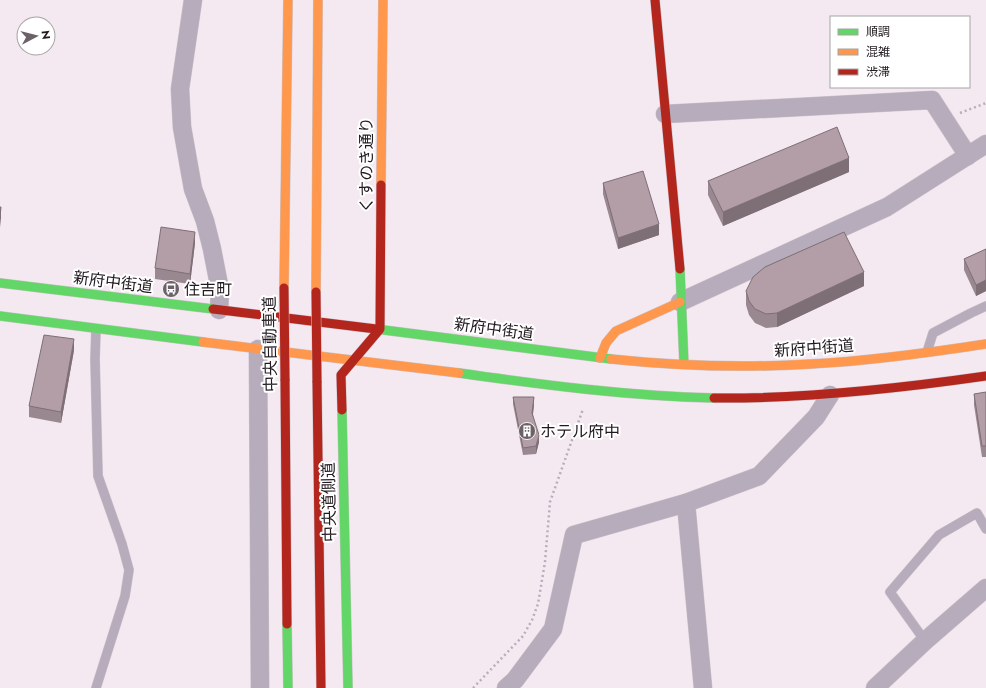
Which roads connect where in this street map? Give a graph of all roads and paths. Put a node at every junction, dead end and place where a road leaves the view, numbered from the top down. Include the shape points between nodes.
1 (193, 0) edge
2 (288, 0) edge
3 (318, 0) edge
4 (383, 0) edge
5 (655, 0) edge
6 (986, 103) edge
7 (665, 114) junction
8 (944, 118) junction
9 (986, 144) edge
10 (968, 156) junction
11 (0, 283) edge
12 (680, 302) junction
13 (986, 306) edge
14 (219, 310) junction
15 (0, 316) edge
16 (96, 329) junction
17 (380, 329) junction
18 (986, 344) edge
19 (258, 349) junction
20 (927, 352) junction
21 (600, 358) junction
22 (352, 360) junction
23 (684, 364) junction
24 (986, 376) edge
25 (590, 391) junction
26 (830, 395) junction
27 (686, 503) junction
28 (986, 529) edge
29 (986, 588) edge
30 (925, 641) junction
31 (96, 688) edge
32 (260, 688) edge
33 (288, 688) edge
34 (321, 688) edge
35 (348, 688) edge
36 (473, 688) edge
37 (506, 688) edge
38 (703, 688) edge
39 (875, 688) edge

1 - 14 street via 180,89 182,127 193,189 206,221 212,249 220,290
2 - 33 main road, 中央自動車道, bridge via 284,288
3 - 34 main road, bridge via 316,292
4 - 17 main road, くすのき通り
5 - 7 main road
6 - 8 path
7 - 8 street via 932,100
7 - 12 main road via 680,263
8 - 10 street
9 - 10 street
10 - 12 street via 886,207
11 - 14 main road, 新府中街道
12 - 21 main road via 616,331 610,336
12 - 23 main road
13 - 20 lane via 933,333
14 - 17 main road, 新府中街道
15 - 16 main road
16 - 19 main road
16 - 31 lane via 98,476 122,544 128,570 125,596
17 - 21 main road, 新府中街道
17 - 22 main road, 中央道側道
18 - 20 main road, 新府中街道
19 - 22 main road
19 - 32 street
20 - 23 main road, 新府中街道 via 793,365
21 - 23 main road, 新府中街道
22 - 25 main road
22 - 35 main road, 中央道側道 via 341,375
24 - 26 main road
25 - 26 main road via 693,398
25 - 36 path via 550,502 545,562 538,604 532,620 523,636
26 - 27 street via 816,417 759,476
27 - 37 street via 574,535 553,629 515,680
27 - 38 street
28 - 30 lane via 977,513 939,534 890,592
29 - 30 street
30 - 39 street

